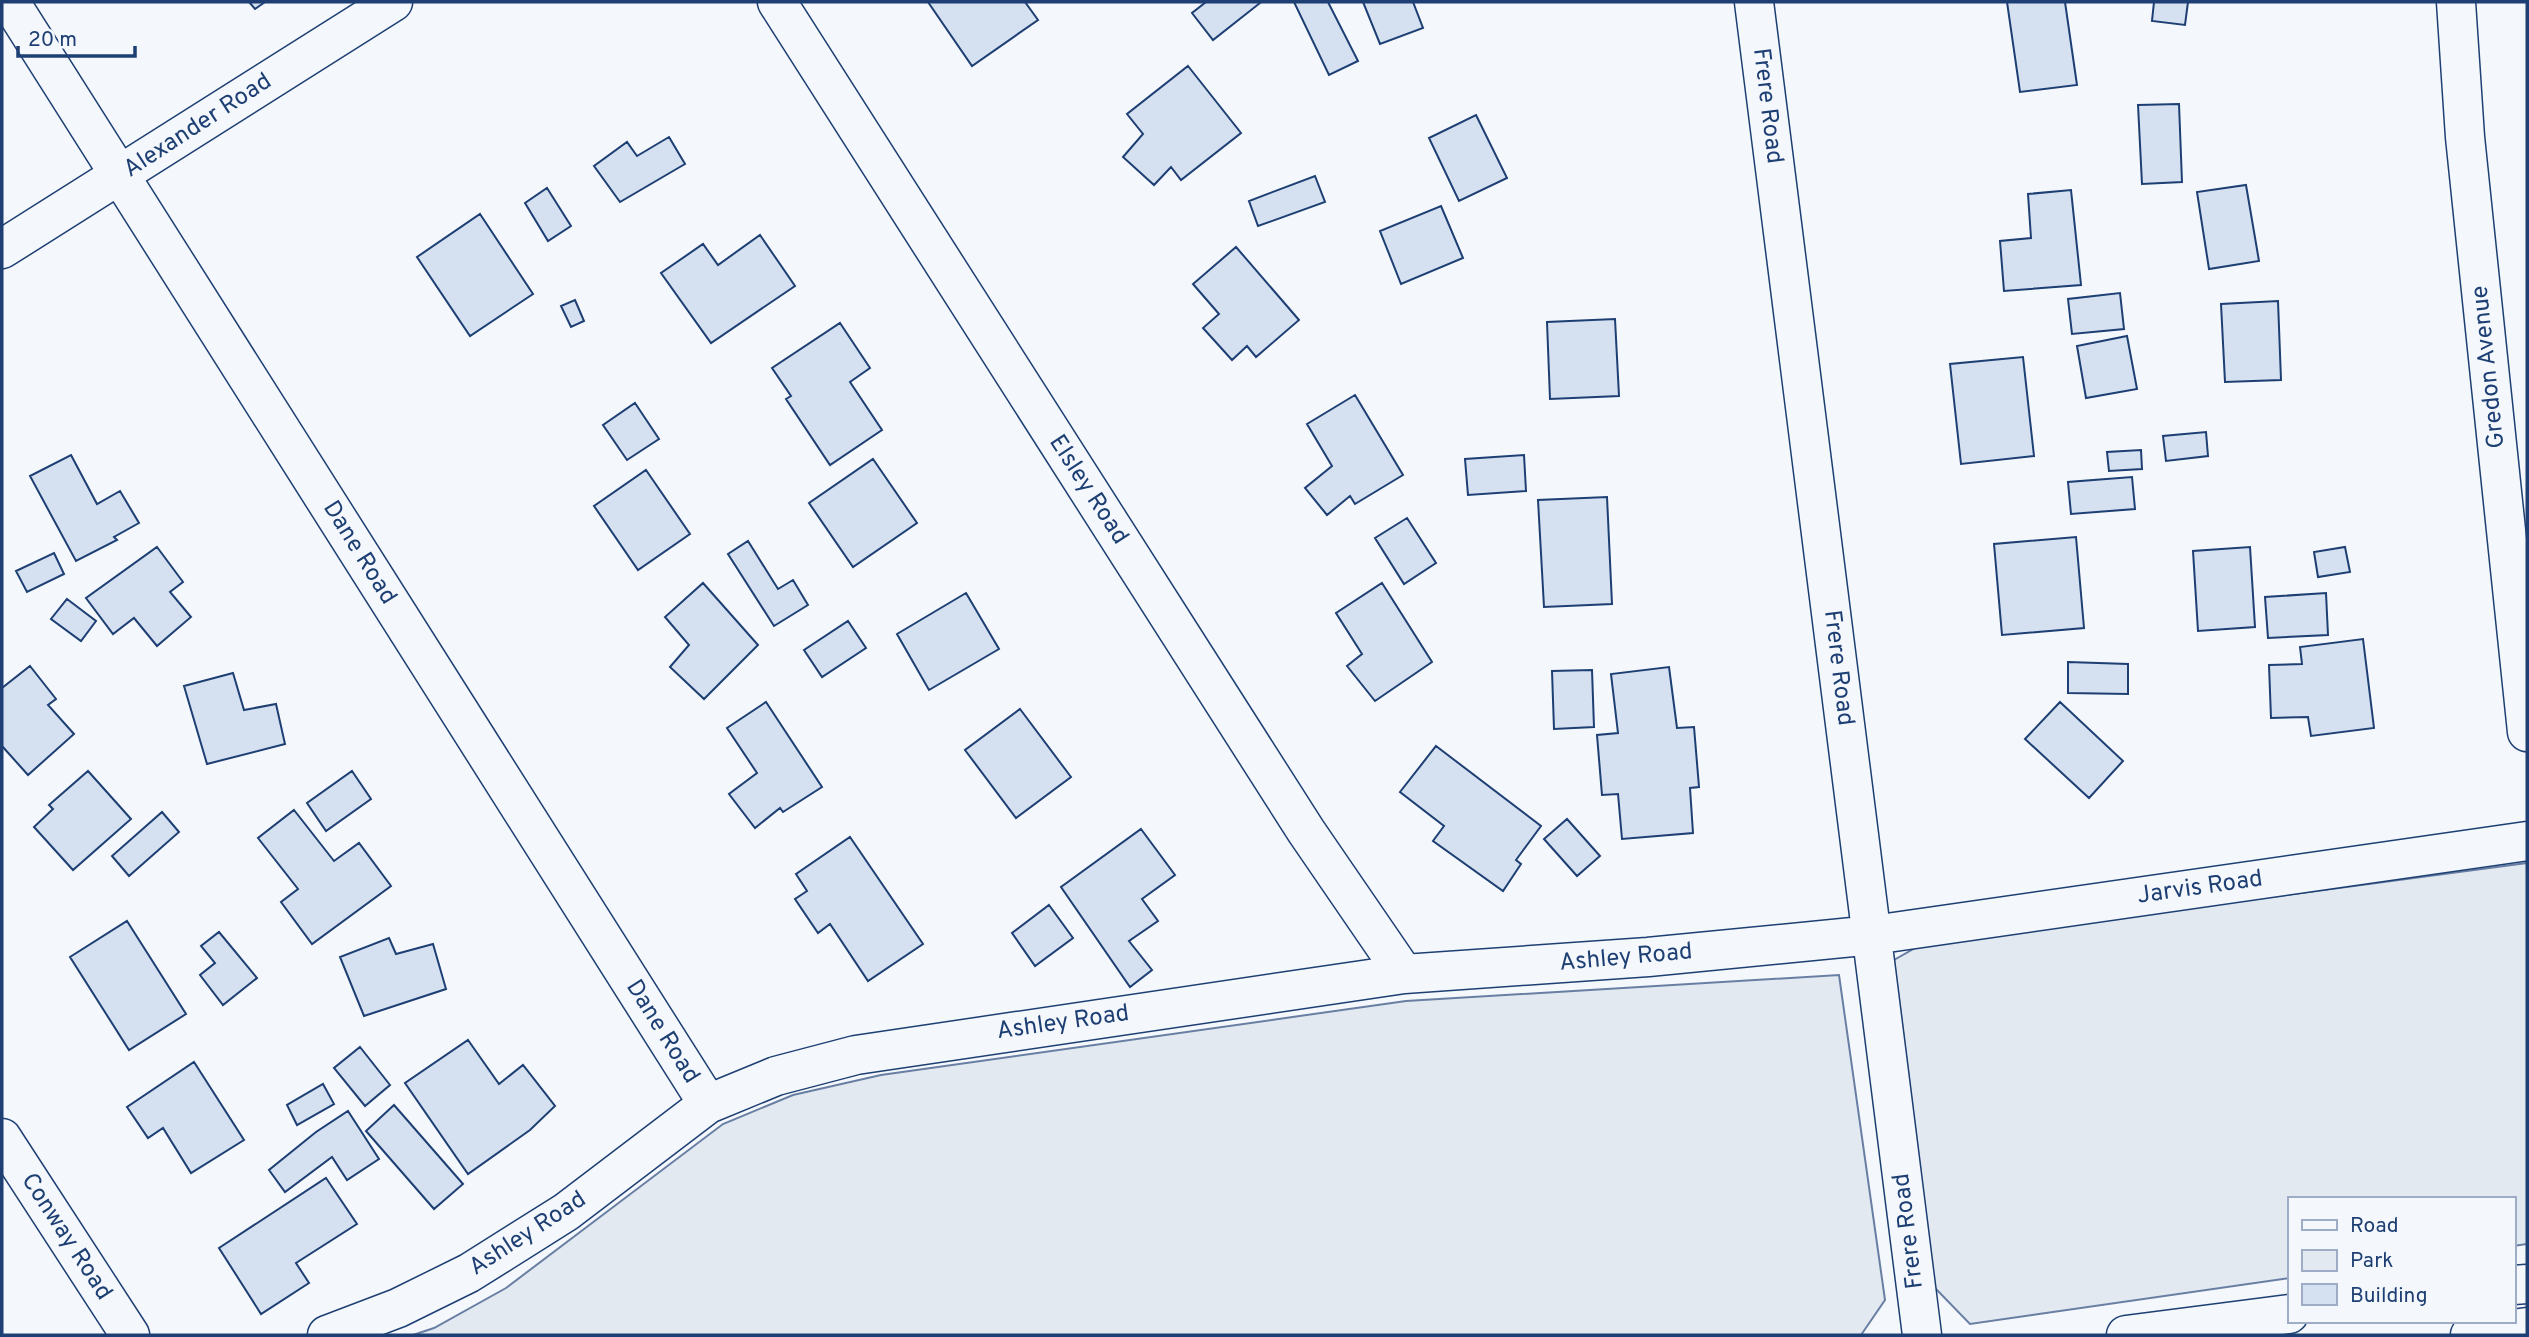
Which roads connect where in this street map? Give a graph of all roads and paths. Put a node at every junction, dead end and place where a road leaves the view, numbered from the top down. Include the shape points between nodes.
1 (10, 2) edge
2 (393, 2) edge
3 (777, 2) edge
4 (1754, 2) edge
5 (2456, 2) edge
6 (121, 176) junction
7 (2, 249) edge
8 (2527, 732) edge
9 (2527, 841) edge
10 (1872, 935) junction
11 (1404, 974) junction
12 (708, 1104) junction
13 (2, 1139) edge
14 (2288, 1314) edge
15 (2527, 1327) edge
16 (2177, 1332) edge
17 (131, 1335) edge
18 (327, 1335) edge
19 (1922, 1335) edge
20 (2126, 1335) edge
21 (2470, 1335) edge

1 - 6 street, Dane Road
2 - 6 street, Alexander Road
3 - 11 street, Elsley Road via 1306,831
4 - 10 street, Frere Road
5 - 8 street, Gredon Avenue via 2465,137
6 - 7 street, Alexander Road
6 - 12 street, Dane Road
9 - 10 street, Jarvis Road
10 - 11 street, Ashley Road
10 - 19 street, Frere Road
11 - 12 street, Ashley Road via 856,1055 776,1076
12 - 18 street, Ashley Road via 566,1212 469,1273 398,1308
13 - 17 street, Conway Road
14 - 16 street
15 - 21 street
16 - 20 street

